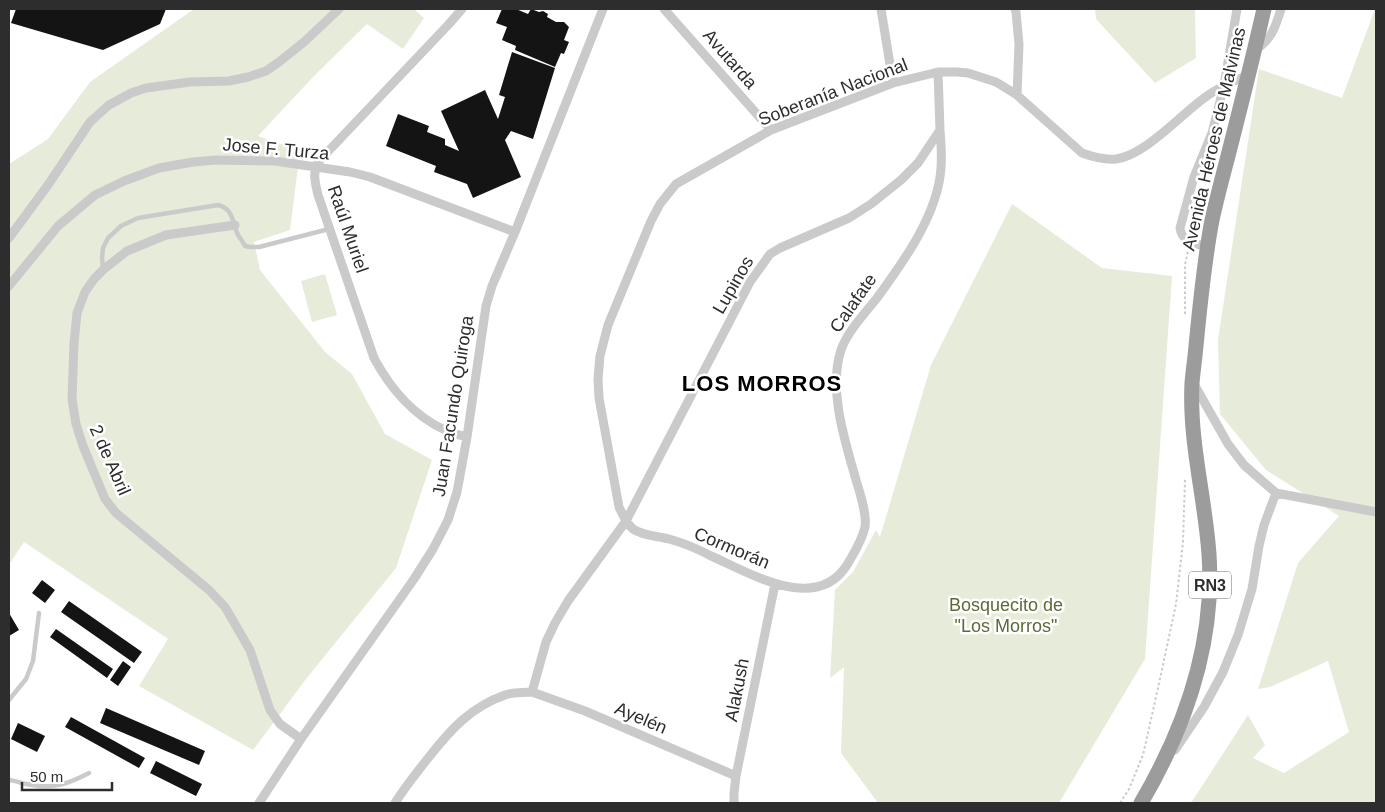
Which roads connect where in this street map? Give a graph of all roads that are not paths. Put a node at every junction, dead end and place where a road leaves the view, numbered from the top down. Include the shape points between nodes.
1 (339, 9) edge
2 (462, 9) edge
3 (603, 9) edge
4 (664, 9) edge
5 (881, 9) edge
6 (1015, 9) edge
7 (1237, 9) edge
8 (1264, 9) edge
9 (1282, 9) edge
10 (1253, 52) junction
11 (938, 72) junction
12 (1248, 75) junction
13 (893, 82) junction
14 (1224, 85) junction
15 (1017, 95) junction
16 (771, 130) junction
17 (940, 130) junction
18 (316, 167) junction
19 (235, 225) junction
20 (330, 229) junction
21 (515, 232) junction
22 (9, 238) edge
23 (1208, 247) junction
24 (104, 269) junction
25 (9, 286) edge
26 (1192, 382) junction
27 (467, 437) junction
28 (1276, 493) junction
29 (1376, 512) edge
30 (626, 521) junction
31 (830, 582) joint
32 (775, 584) junction
33 (39, 613) dead end
34 (532, 692) junction
35 (9, 700) edge
36 (301, 739) junction
37 (90, 773) dead end
38 (736, 776) junction
39 (9, 780) edge
40 (1154, 780) junction
41 (259, 803) edge
42 (394, 803) edge
43 (734, 803) edge
44 (1141, 803) edge

1 - 22 street via 266,71 229,81 146,88 109,105 90,122
2 - 18 street, Raúl Muriel
3 - 21 street, Juan Facundo Quiroga
4 - 16 street, Avutarda
5 - 13 street
6 - 15 street via 1019,44
7 - 14 street
8 - 10 highway, Avenida Héroes de Malvinas / RN3
9 - 10 street via 1274,32 1264,45
10 - 12 highway, Avenida Héroes de Malvinas / RN3
11 - 13 street, Soberanía Nacional
11 - 15 street, Soberanía Nacional via 968,73 996,82
11 - 17 street
12 - 14 street, Soberanía Nacional
12 - 23 highway, Avenida Héroes de Malvinas / RN3 via 1212,218
13 - 16 street, Soberanía Nacional
14 - 15 street, Soberanía Nacional via 1133,154 1116,158 1095,158 1082,153
14 - 23 street via 1212,133 1194,177 1180,228 1186,240
16 - 30 street, Soberanía Nacional via 676,184 651,221 608,325 600,356 599,398 619,507
17 - 30 street, Lupinos via 918,164 871,204 849,218 770,254 750,282
17 - 31 street, Calafate via 941,168 929,216 890,280 840,351 836,394 863,505 865,526 856,551 843,571
18 - 20 street, Raúl Muriel via 314,178
18 - 21 street, Jose F. Turza via 370,177
18 - 25 street, Jose F. Turza via 216,160 159,168 124,181 95,195 58,226
19 - 20 lane via 245,246 250,247
19 - 24 street, 2 de Abril via 166,235 128,251
19 - 24 lane via 231,213 218,205 138,218 121,226 108,238 103,248
20 - 27 street, Raúl Muriel via 374,358 382,372 404,401 420,415 445,430
21 - 27 street, Juan Facundo Quiroga via 486,306
23 - 26 highway, Avenida Héroes de Malvinas / RN3
24 - 36 street, 2 de Abril via 85,292 77,313 72,399 83,446 105,499 116,513 225,606 250,650 270,710 280,724
26 - 28 street via 1228,444 1244,465
26 - 40 highway, Avenida Héroes de Malvinas / RN3 via 1195,453 1209,555 1208,612 1190,699
27 - 36 street, Juan Facundo Quiroga via 452,510 433,549
28 - 29 street
28 - 40 street via 1262,532 1248,604 1227,662 1204,707
30 - 32 street, Cormorán via 635,530 670,539
30 - 34 street via 555,623 546,642
31 - 32 street, Cormorán via 801,588
32 - 38 street, Alakush
33 - 35 lane via 34,661 26,679
34 - 38 street, Ayelén via 585,711
34 - 42 street via 507,694 462,719
36 - 41 street, Juan Facundo Quiroga
37 - 39 lane via 55,786 33,786
38 - 43 street, Alakush
40 - 44 highway, Avenida Héroes de Malvinas / RN3

